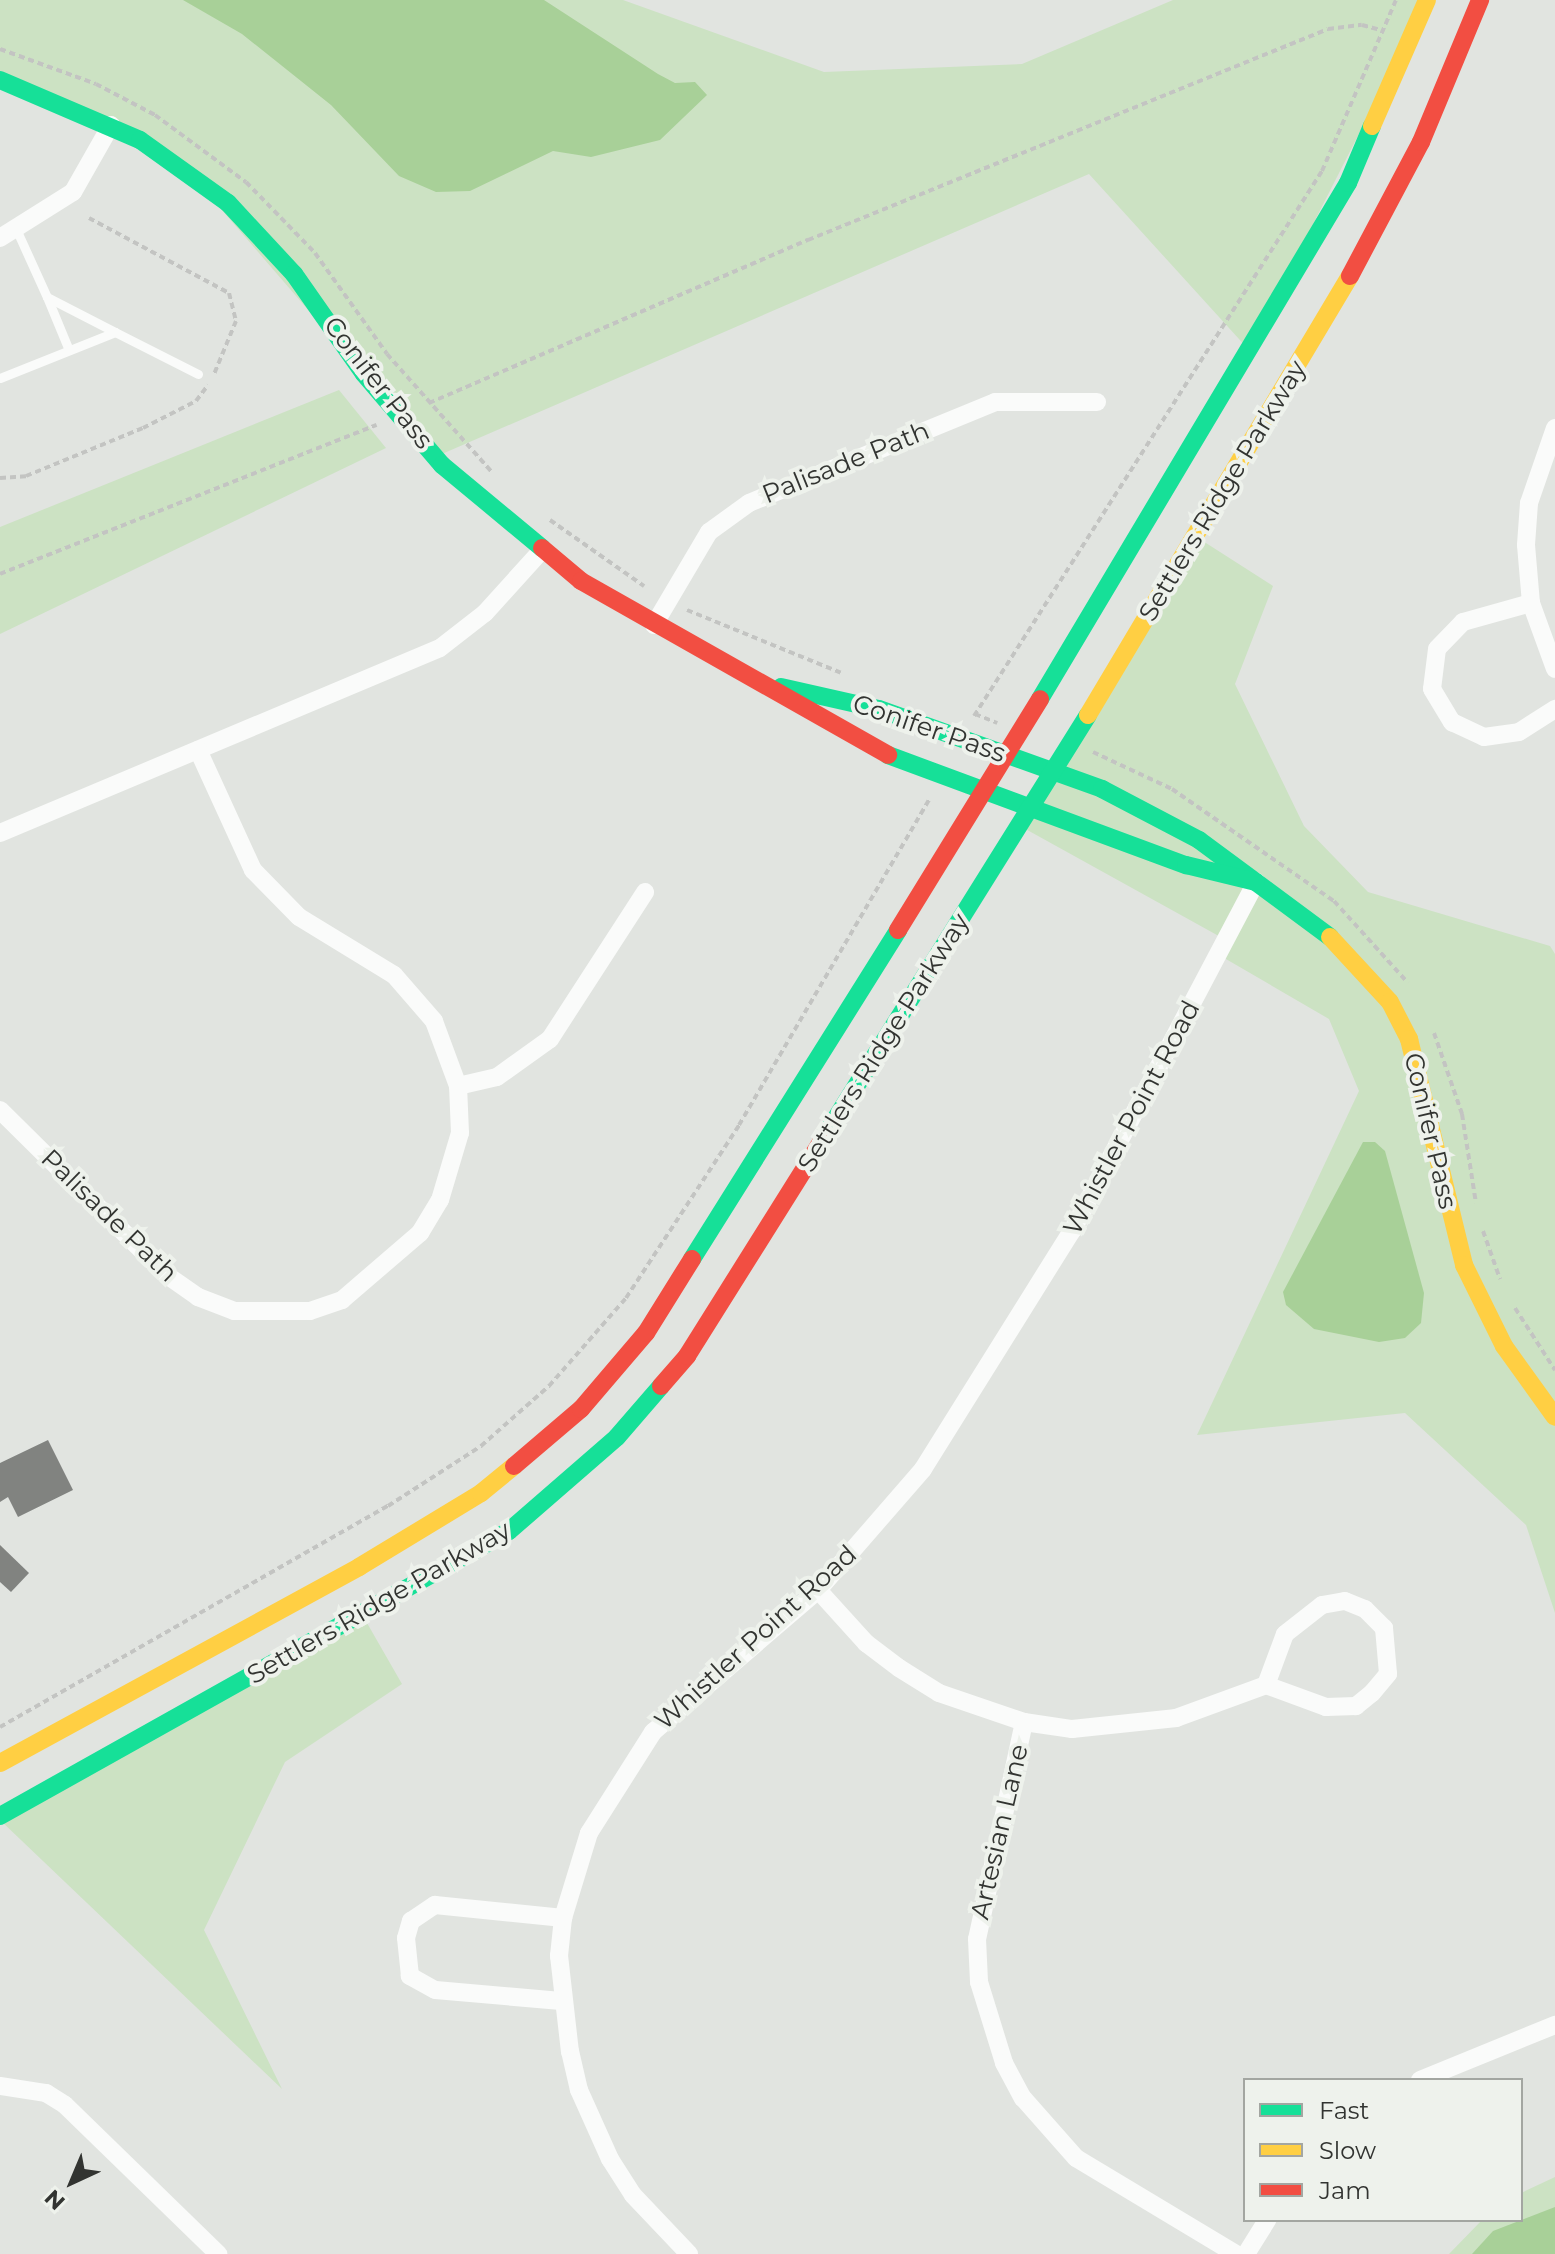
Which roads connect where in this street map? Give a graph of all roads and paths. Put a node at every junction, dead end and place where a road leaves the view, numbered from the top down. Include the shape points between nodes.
1 (1396, 0) edge
2 (1427, 0) edge
3 (1480, 0) edge
4 (1384, 31) junction
5 (0, 49) edge
6 (0, 80) edge
7 (111, 125) junction
8 (9, 234) edge
9 (47, 297) junction
10 (115, 332) junction
11 (69, 350) junction
12 (198, 374) dead end
13 (0, 378) edge
14 (1097, 402) dead end
15 (428, 403) junction
16 (372, 427) dead end
17 (1555, 428) edge
18 (499, 480) dead end
19 (539, 512) dead end
20 (541, 551) junction
21 (0, 574) edge
22 (668, 600) junction
23 (1531, 603) junction
24 (654, 625) junction
25 (1555, 669) edge
26 (854, 677) dead end
27 (764, 684) junction
28 (1555, 709) edge
29 (962, 712) dead end
30 (198, 750) junction
31 (1006, 757) junction
32 (1054, 771) junction
33 (986, 790) junction
34 (929, 801) dead end
35 (1032, 806) junction
36 (0, 833) edge
37 (1256, 882) junction
38 (645, 892) dead end
39 (458, 1086) junction
40 (0, 1110) edge
41 (1555, 1417) edge
42 (818, 1590) junction
43 (1266, 1685) junction
44 (1024, 1722) junction
45 (0, 1727) edge
46 (0, 1763) edge
47 (0, 1816) edge
48 (563, 1918) junction
49 (561, 2001) junction
50 (1555, 2025) edge
51 (1425, 2078) edge
52 (0, 2086) edge
53 (1266, 2222) edge
54 (218, 2254) edge
55 (689, 2254) edge
56 (1236, 2254) edge
57 (1246, 2254) edge

1 - 4 path
2 - 31 street, Settlers Ridge Parkway via 1348,183
3 - 32 street, Settlers Ridge Parkway via 1421,142 1324,325
4 - 15 path via 1362,25 1328,29 808,240
4 - 29 path via 1322,171 1242,305 975,714
5 - 15 path via 96,84 155,115 246,182 315,253
6 - 7 street, Conifer Pass
7 - 8 street via 73,192
7 - 20 street, Conifer Pass via 189,172 260,235 405,424
8 - 9 lane
9 - 10 lane
9 - 11 lane
10 - 11 lane
10 - 12 lane
11 - 13 lane
14 - 22 street, Palisade Path via 995,402 749,503 709,532
15 - 18 path
16 - 21 path
17 - 23 street via 1529,503
19 - 22 path
20 - 24 street, Conifer Pass
20 - 30 street via 485,613 440,648
22 - 24 street, Palisade Path
22 - 26 path via 799,661
23 - 25 street
23 - 28 street via 1463,622 1437,649 1432,689 1452,722 1484,737 1519,732
24 - 27 street, Conifer Pass
27 - 31 street, Conifer Pass via 879,709
27 - 33 street, Conifer Pass via 895,759
30 - 36 street
30 - 39 street, Palisade Path via 253,870 299,917 375,959 418,996 449,1052
31 - 32 street, Conifer Pass
31 - 33 street, Settlers Ridge Parkway
32 - 35 street, Settlers Ridge Parkway
32 - 37 street, Conifer Pass via 1157,815
33 - 35 street, Conifer Pass
33 - 46 street, Settlers Ridge Parkway via 678,1288 581,1409 513,1468 430,1526
34 - 45 path via 731,1138 626,1298 549,1386 481,1446 388,1506
35 - 37 street, Conifer Pass via 1186,865
35 - 47 street, Settlers Ridge Parkway via 718,1309 617,1437 509,1531 446,1570
37 - 41 street, Conifer Pass via 1318,925 1390,1002 1421,1069 1464,1265 1504,1346
37 - 42 street, Whistler Point Road via 1072,1231 993,1363 923,1469
38 - 39 street via 550,1039 497,1077
39 - 40 street, Palisade Path via 460,1133 451,1173 420,1233 342,1300 267,1314 234,1311 198,1297 168,1276
42 - 44 street via 866,1643 899,1668 939,1693
42 - 48 street, Whistler Point Road via 672,1712 625,1767 589,1833
43 - 43 street via 1326,1707 1356,1706 1388,1674 1384,1628 1365,1609 1345,1601 1322,1605 1285,1634
43 - 44 street via 1176,1718 1072,1729
44 - 56 street, Artesian Lane via 977,1939 979,1982 1004,2063 1023,2098 1076,2158
48 - 49 street, Whistler Point Road
48 - 49 street via 435,1905 411,1921 406,1938 410,1976 435,1990
49 - 55 street, Whistler Point Road via 579,2090 593,2126 633,2195
50 - 51 street
52 - 54 street via 33,2089 65,2105
53 - 57 street

